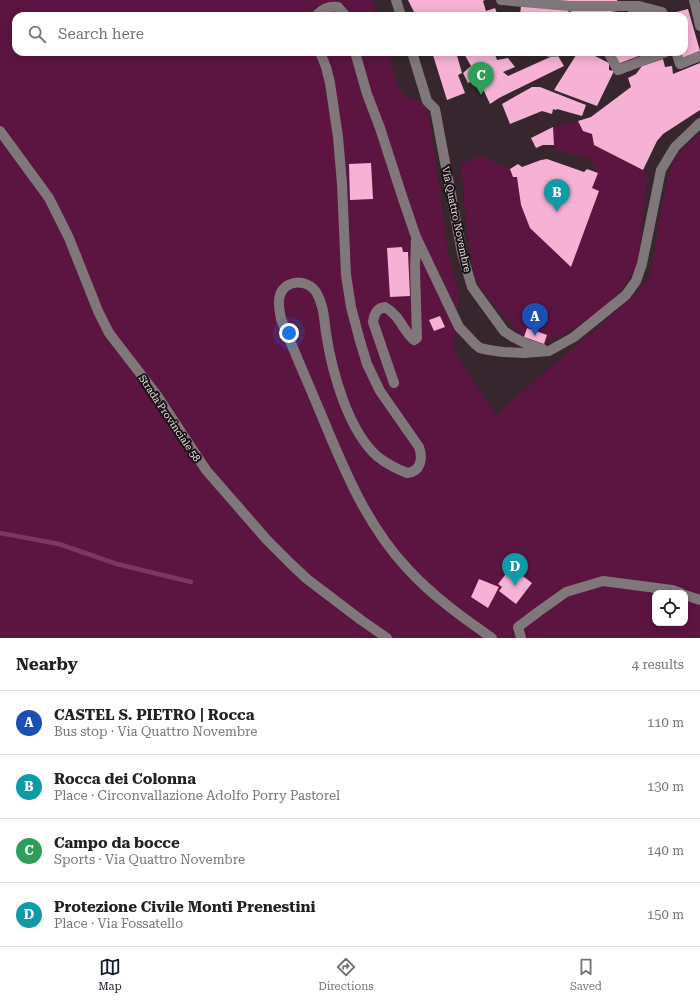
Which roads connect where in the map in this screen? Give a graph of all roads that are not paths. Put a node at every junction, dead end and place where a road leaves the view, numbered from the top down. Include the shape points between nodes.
1 (396, 0) edge
2 (501, 0) edge
3 (693, 0) edge
4 (629, 7) edge
5 (320, 12) edge
6 (342, 12) edge
7 (400, 12) edge
8 (653, 12) edge
9 (700, 26) edge
10 (322, 56) edge
11 (356, 56) edge
12 (413, 56) edge
13 (610, 56) edge
14 (655, 56) edge
15 (677, 56) edge
16 (700, 56) edge
17 (700, 123) edge
18 (0, 131) edge
19 (416, 237) junction
20 (549, 351) junction
21 (394, 383) dead end
22 (672, 590) edge
23 (688, 596) edge
24 (700, 600) edge
25 (387, 638) edge
26 (492, 638) edge
27 (521, 638) edge

1 - 7 street
2 - 4 street via 570,6
3 - 9 street
4 - 8 street
5 - 6 street via 329,6 338,7
10 - 26 street via 330,83 338,137 346,275 352,307 365,357 376,384 419,447 421,458 416,470 407,473 388,464 378,457 360,436 341,393 328,347 322,305 313,288 296,282 285,287 279,300 281,319 337,452 371,520 406,568 436,596
11 - 19 street
12 - 20 street, Via Quattro Novembre via 427,101 434,109 462,253 472,287 504,331 527,344
13 - 14 street via 618,70
15 - 16 street via 680,64
17 - 20 street via 674,147 661,170 642,264 633,286 619,301 574,337
18 - 25 street, Strada Provinciale 58 via 49,198 112,338 156,394 206,470 267,540 307,579
19 - 20 street via 459,326 475,344 480,348 503,352
19 - 21 street via 417,338 414,340 410,337 397,316 385,307 374,314 373,322
22 - 27 street via 603,581 566,592 518,627
23 - 24 street

